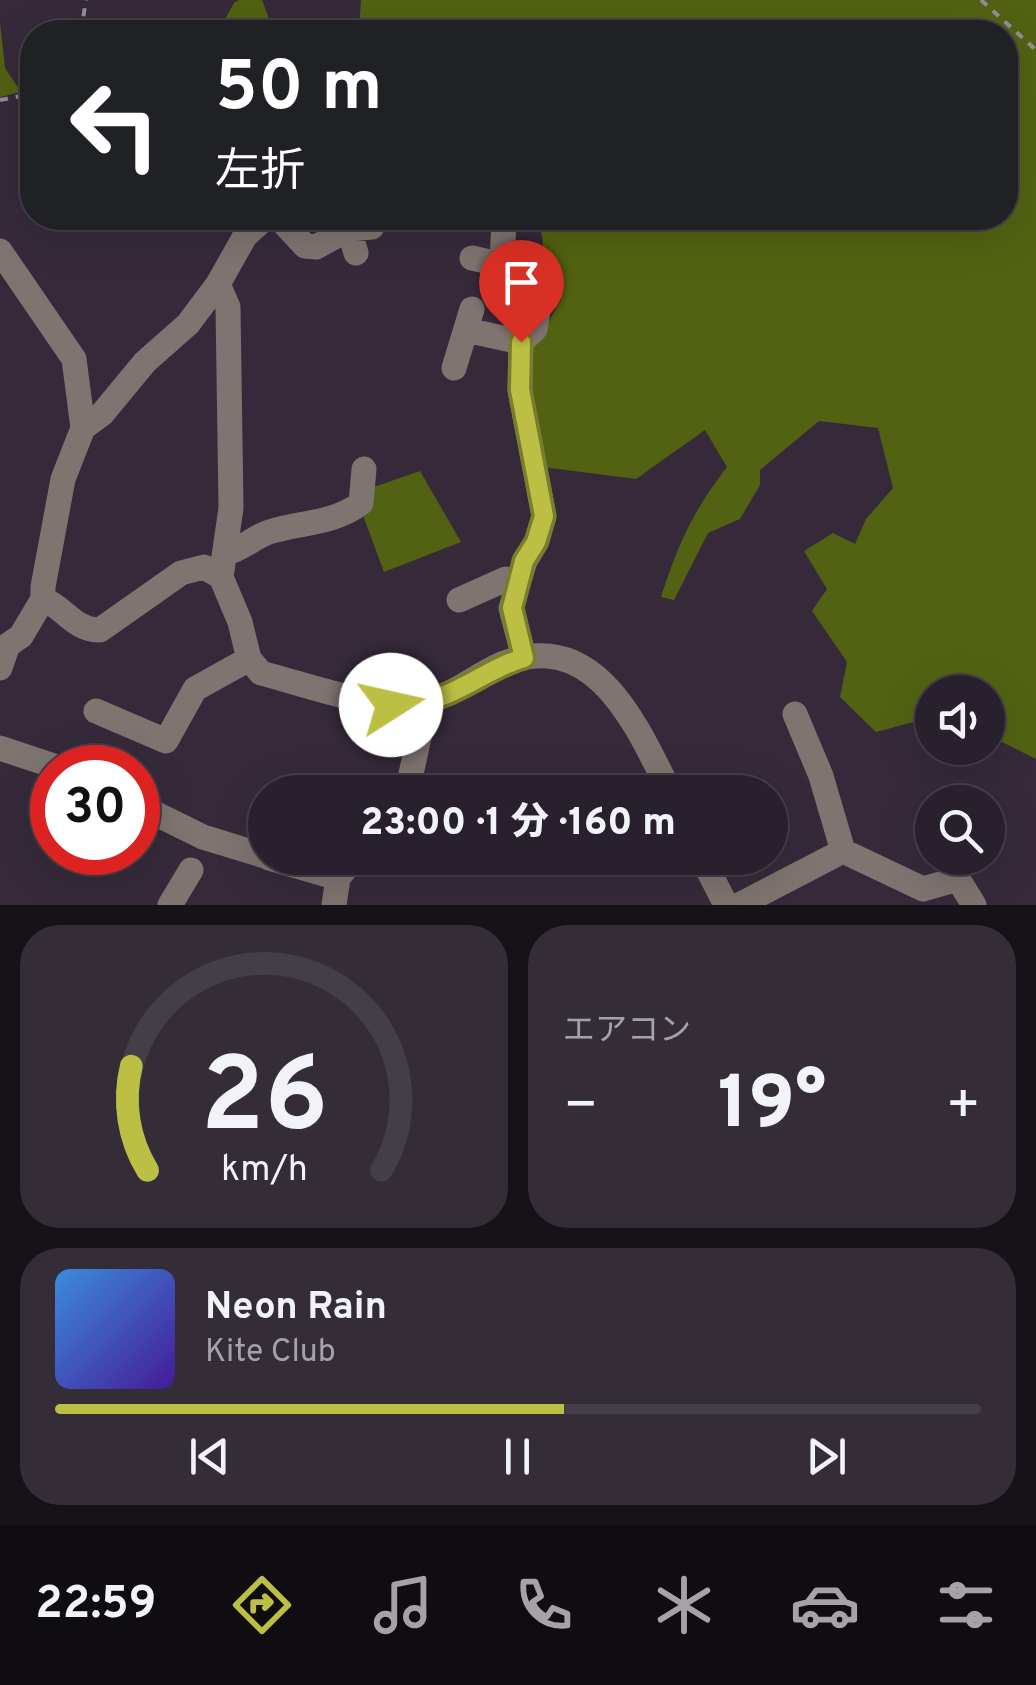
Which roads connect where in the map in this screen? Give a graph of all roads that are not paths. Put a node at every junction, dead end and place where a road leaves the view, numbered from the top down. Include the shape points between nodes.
1 (252, 230) edge
2 (290, 230) edge
3 (503, 230) edge
4 (359, 236) dead end
5 (472, 258) dead end
6 (3, 261) edge
7 (502, 264) junction
8 (218, 284) junction
9 (521, 342) junction
10 (454, 368) dead end
11 (83, 428) junction
12 (364, 469) dead end
13 (224, 565) junction
14 (518, 582) junction
15 (43, 599) junction
16 (459, 600) dead end
17 (3, 651) edge
18 (524, 658) junction
19 (249, 659) junction
20 (427, 701) junction
21 (796, 714) dead end
22 (107, 724) dead end
23 (0, 748) edge
24 (30, 758) edge
25 (411, 775) edge
26 (661, 775) edge
27 (160, 815) edge
28 (248, 851) edge
29 (843, 852) junction
30 (191, 870) dead end
31 (344, 875) edge
32 (711, 875) edge
33 (170, 905) edge
34 (334, 905) edge
35 (726, 905) edge
36 (739, 905) edge
37 (974, 905) edge

1 - 8 street
2 - 4 street via 305,246
3 - 7 street
5 - 7 street
6 - 11 street via 74,359
7 - 9 street via 544,274 535,329
8 - 11 street via 188,324
8 - 13 street via 228,307 231,508
9 - 10 street via 469,320
9 - 14 street via 520,390 544,516
11 - 15 street via 62,479
12 - 13 street via 360,503 344,516 266,533
13 - 15 street via 182,573 100,630 87,630
13 - 19 street
14 - 16 street via 506,579
14 - 18 street via 512,608
15 - 17 street via 21,636
18 - 20 street
18 - 26 street via 552,656 610,687
19 - 20 street via 261,674 391,705
19 - 22 street via 195,690 166,741
20 - 25 street
21 - 29 street
23 - 24 street
27 - 28 street
29 - 36 street
29 - 37 street via 923,889 958,879
30 - 33 street
31 - 34 street
32 - 35 street

